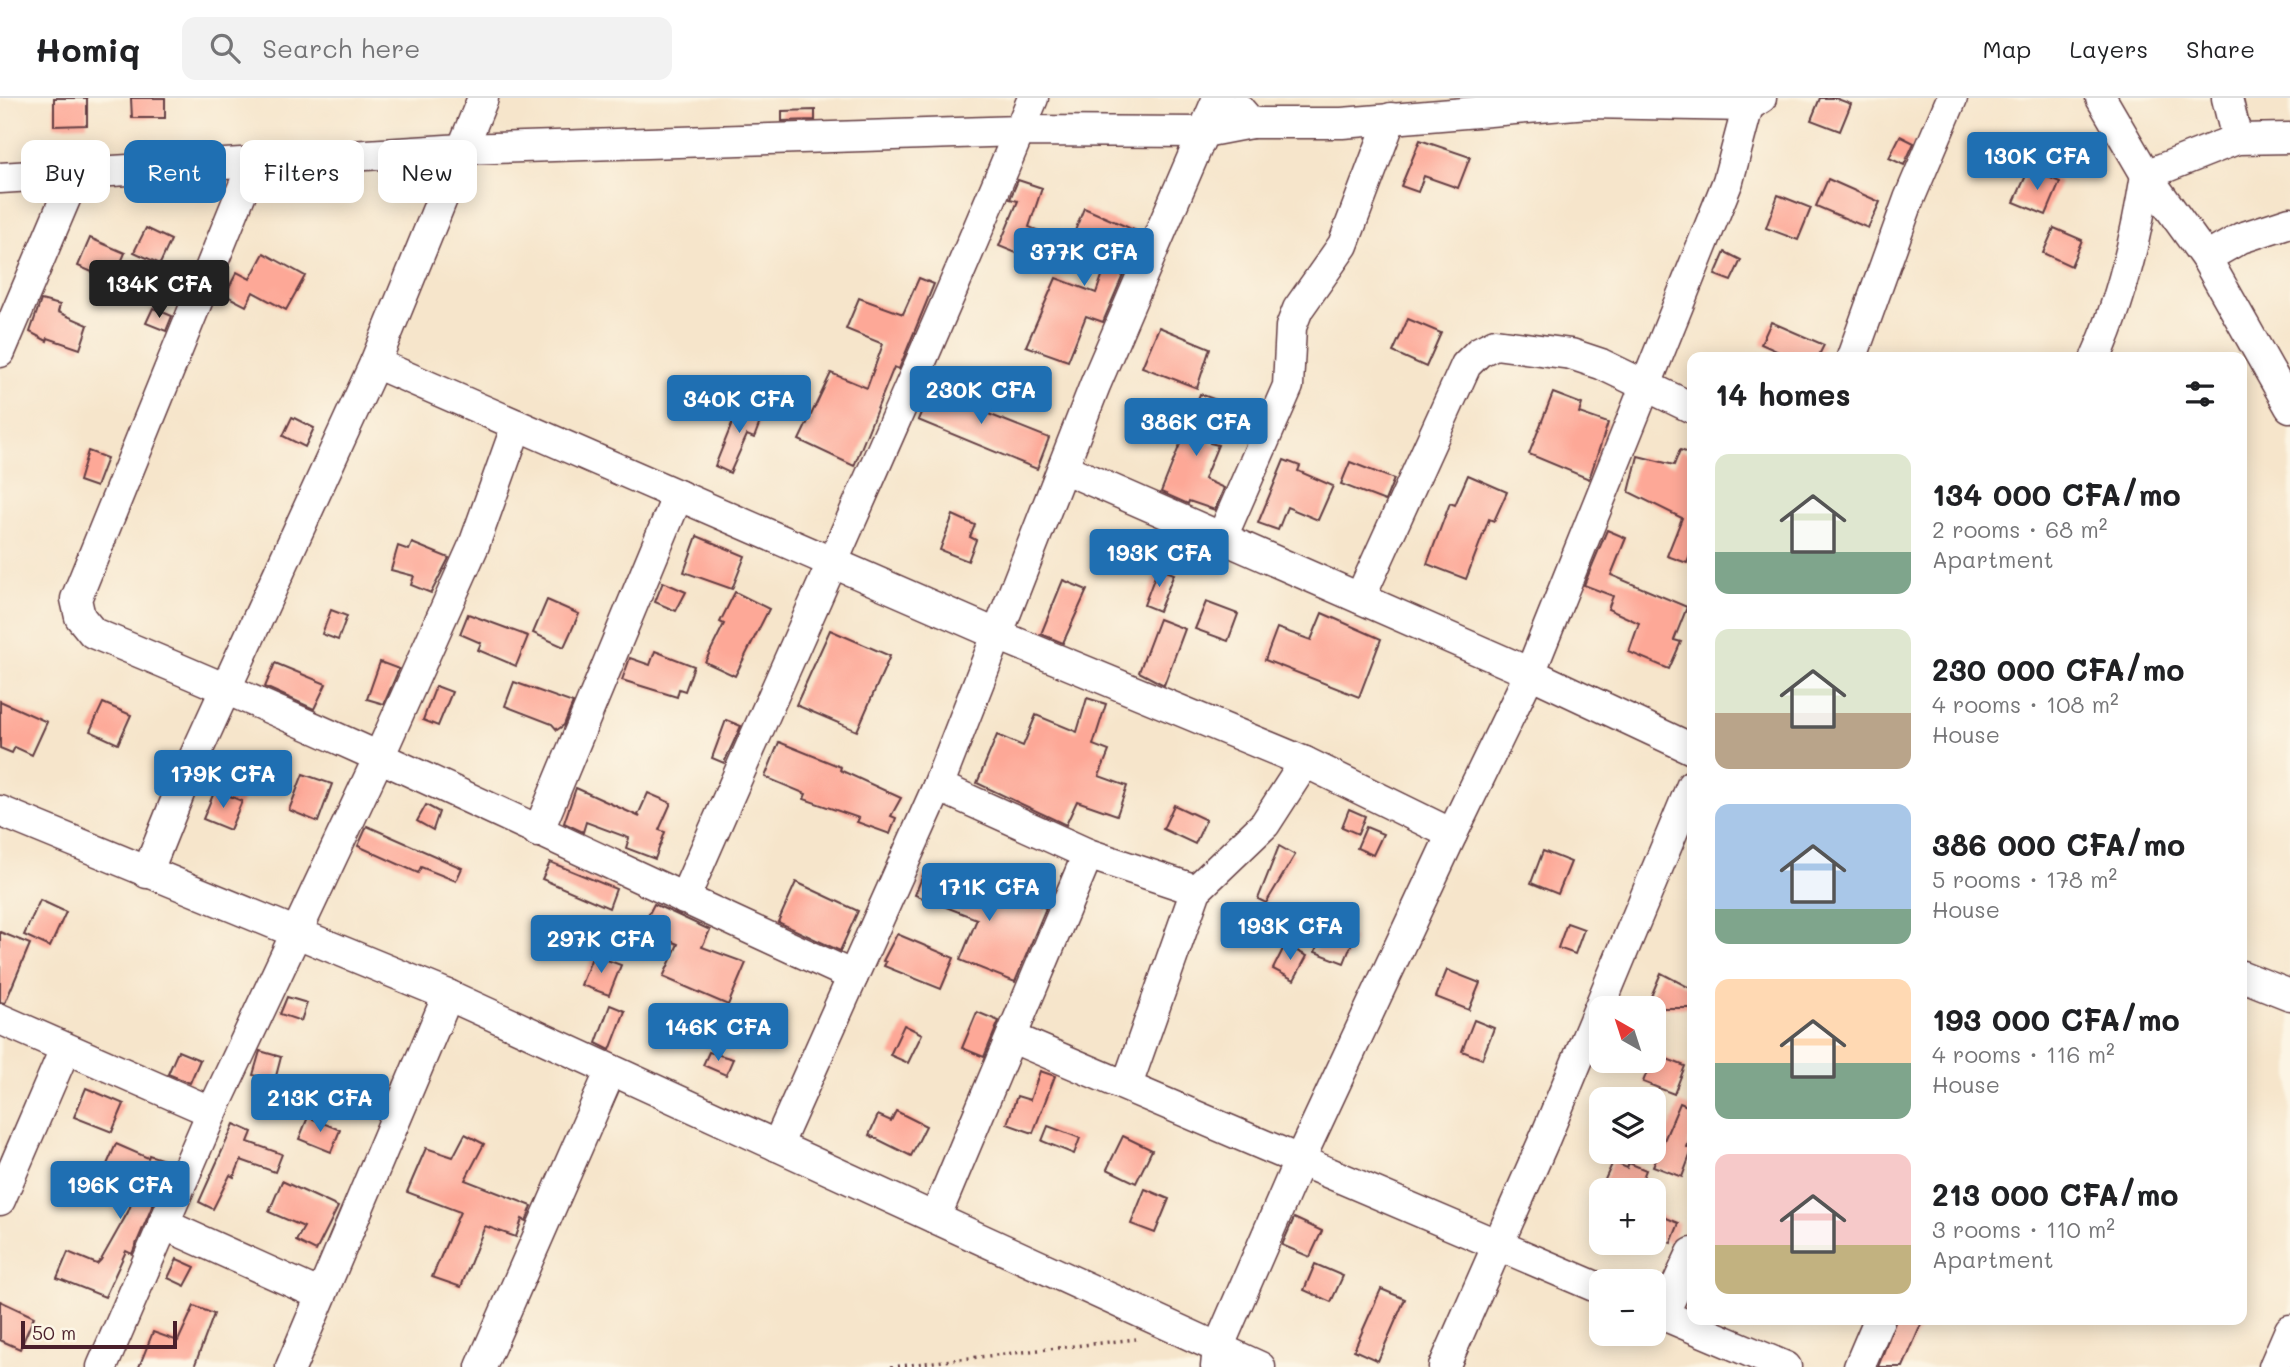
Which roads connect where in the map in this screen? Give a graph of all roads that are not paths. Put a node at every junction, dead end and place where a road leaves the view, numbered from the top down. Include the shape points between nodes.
1 (483, 98) edge
2 (1033, 98) edge
3 (1218, 98) edge
4 (1230, 98) edge
5 (1952, 98) edge
6 (2101, 98) edge
7 (2227, 98) edge
8 (1754, 102) edge
9 (1391, 118) junction
10 (1251, 123) junction
11 (1019, 131) junction
12 (1204, 132) junction
13 (2290, 138) edge
14 (2237, 139) junction
15 (466, 140) edge
16 (477, 149) edge
17 (240, 162) edge
18 (110, 171) edge
19 (2146, 175) junction
20 (21, 177) edge
21 (0, 178) edge
22 (240, 195) edge
23 (63, 203) edge
24 (440, 203) edge
25 (2290, 222) edge
26 (2206, 258) junction
27 (0, 352) edge
28 (1854, 352) edge
29 (2098, 352) edge
30 (375, 363) junction
31 (1645, 387) junction
32 (1687, 406) edge
33 (2290, 407) edge
34 (517, 425) junction
35 (1063, 468) junction
36 (678, 495) junction
37 (1222, 537) junction
38 (830, 562) junction
39 (1360, 598) junction
40 (996, 634) junction
41 (1530, 673) junction
42 (226, 688) junction
43 (1687, 747) edge
44 (379, 757) junction
45 (1305, 762) junction
46 (938, 786) junction
47 (1687, 797) edge
48 (0, 811) edge
49 (538, 832) junction
50 (1452, 834) junction
51 (1087, 854) junction
52 (147, 873) junction
53 (1196, 890) junction
54 (684, 899) junction
55 (296, 932) junction
56 (853, 976) junction
57 (2247, 978) edge
58 (448, 995) junction
59 (2290, 995) edge
60 (0, 1020) edge
61 (1013, 1038) junction
62 (65, 1049) junction
63 (611, 1070) junction
64 (1128, 1085) junction
65 (212, 1112) junction
66 (777, 1146) junction
67 (1300, 1159) junction
68 (0, 1199) edge
69 (935, 1218) junction
70 (163, 1224) junction
71 (1498, 1245) junction
72 (1687, 1262) edge
73 (1589, 1284) edge
74 (321, 1295) junction
75 (1666, 1299) edge
76 (1666, 1316) edge
77 (1877, 1325) edge
78 (2290, 1330) edge
79 (1217, 1357) edge
80 (102, 1367) edge
81 (291, 1367) edge
82 (481, 1367) edge
83 (1260, 1367) edge
84 (1444, 1367) edge
85 (1786, 1367) edge
86 (1859, 1367) edge
87 (2274, 1367) edge

1 - 15 street
2 - 11 street
3 - 12 street
4 - 10 street
5 - 28 street via 1909,199
6 - 19 street
7 - 14 street
8 - 9 street via 1588,103
8 - 31 street via 1728,181
9 - 10 street
9 - 37 street via 1343,245 1298,309 1291,327 1288,386
10 - 12 street
11 - 12 street
11 - 16 street
11 - 38 street
12 - 35 street
13 - 14 street
14 - 19 street
17 - 18 street
19 - 26 street
19 - 29 street via 2137,234
20 - 21 street
22 - 42 street via 76,599 80,617 93,633
23 - 27 street
24 - 30 street
25 - 26 street via 2241,239
26 - 33 street
30 - 34 street
30 - 42 street
31 - 32 street
31 - 39 street via 1601,363 1571,354 1496,344 1479,352 1466,365
31 - 41 street
34 - 36 street
34 - 44 street via 474,545
35 - 37 street
35 - 40 street
36 - 38 street
36 - 49 street
37 - 39 street
38 - 40 street
38 - 54 street
39 - 41 street
40 - 45 street
40 - 46 street
41 - 43 street
41 - 50 street
42 - 44 street
42 - 52 street
44 - 49 street
44 - 55 street
45 - 50 street
45 - 53 street via 1265,824
46 - 51 street
46 - 56 street
47 - 71 street
48 - 52 street
49 - 54 street
50 - 67 street
51 - 53 street
51 - 61 street
52 - 55 street
53 - 64 street
54 - 56 street
55 - 58 street
55 - 65 street
56 - 66 street
57 - 59 street
58 - 63 street
58 - 74 street
60 - 62 street
61 - 64 street
61 - 69 street
62 - 65 street
62 - 68 street
63 - 66 street
63 - 82 street
64 - 67 street
65 - 70 street
66 - 69 street
67 - 71 street
67 - 79 street
69 - 79 street
70 - 74 street
70 - 80 street
71 - 73 street
71 - 84 street
72 - 75 street
74 - 81 street
76 - 85 street
77 - 86 street
78 - 87 street
79 - 83 street

